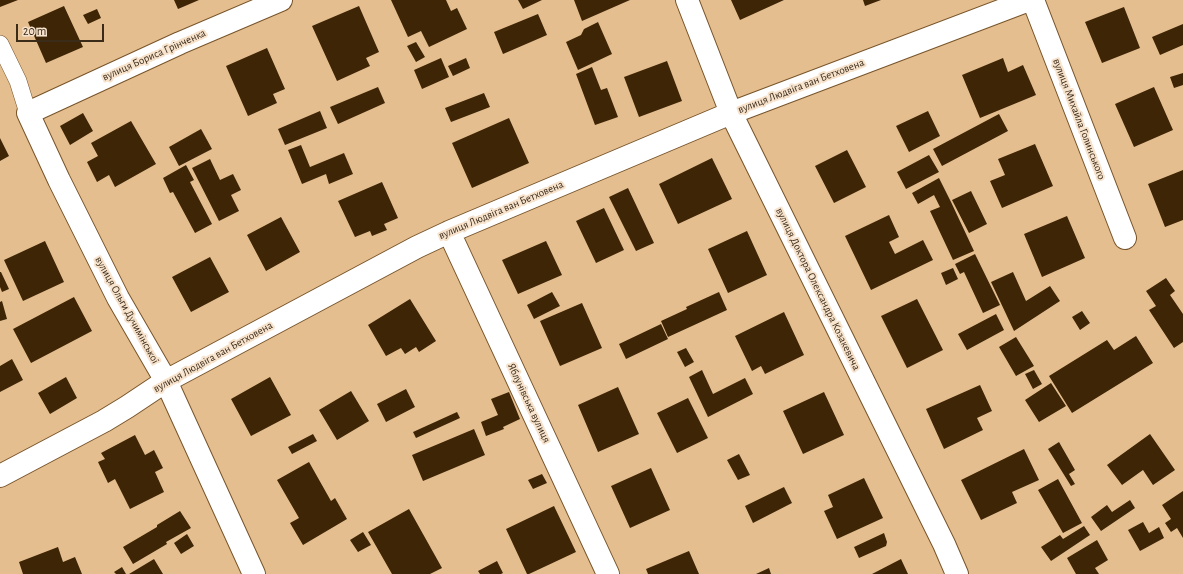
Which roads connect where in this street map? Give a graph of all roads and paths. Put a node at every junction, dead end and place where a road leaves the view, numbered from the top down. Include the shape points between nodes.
1 (281, 0) edge
2 (687, 0) edge
3 (1029, 0) edge
4 (1033, 0) edge
5 (0, 44) edge
6 (28, 112) junction
7 (731, 113) junction
8 (449, 232) junction
9 (1125, 238) dead end
10 (166, 381) junction
11 (0, 476) edge
12 (254, 574) edge
13 (608, 574) edge
14 (957, 574) edge

1 - 6 street, вулиця Бориса Грінченка
2 - 7 street, вулиця Доктора Олександра Козакевича
3 - 7 street, вулиця Людвіга ван Бетховена
4 - 9 street, вулиця Михайла Голинського
5 - 6 lane via 18,81
6 - 10 street, вулиця Ольги Дучимінської via 118,298
7 - 8 street, вулиця Людвіга ван Бетховена
7 - 14 street, вулиця Доктора Олександра Козакевича
8 - 10 street, вулиця Людвіга ван Бетховена
8 - 13 street, Яблунівська вулиця
10 - 11 street, вулиця Людвіга ван Бетховена via 104,421
10 - 12 street, вулиця Ольги Дучимінської

